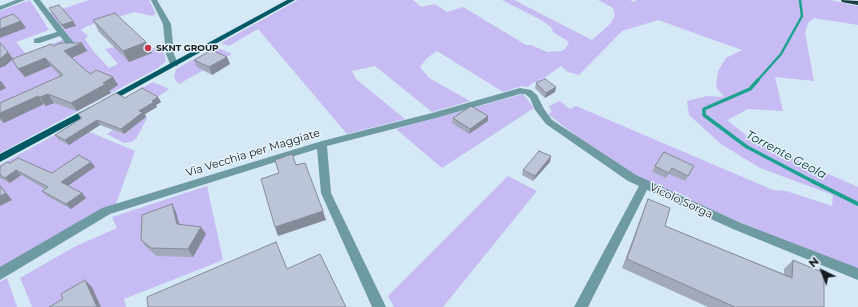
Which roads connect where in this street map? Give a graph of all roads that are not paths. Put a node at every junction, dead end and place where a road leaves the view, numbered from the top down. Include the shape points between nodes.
1 (22, 0) edge
2 (36, 0) edge
3 (154, 0) edge
4 (292, 0) edge
5 (846, 0) edge
6 (858, 3) edge
7 (0, 8) edge
8 (61, 33) junction
9 (37, 41) dead end
10 (72, 46) edge
11 (174, 64) junction
12 (528, 92) joint
13 (322, 144) junction
14 (0, 158) edge
15 (645, 184) junction
16 (0, 274) edge
17 (858, 274) edge
18 (379, 307) edge
19 (581, 307) edge

1 - 7 street
2 - 8 street
3 - 11 street via 167,24 170,54
4 - 11 main road
5 - 6 highway
8 - 9 street
8 - 10 street
11 - 14 main road
12 - 13 street, Via Vecchia per Maggiate via 520,91
12 - 15 street, Vicolo Sorga via 534,97 549,122 587,149
13 - 16 street, Via Vecchia per Maggiate via 106,211
13 - 18 street via 326,193
15 - 17 street, Vicolo Sorga via 737,226
15 - 19 street

